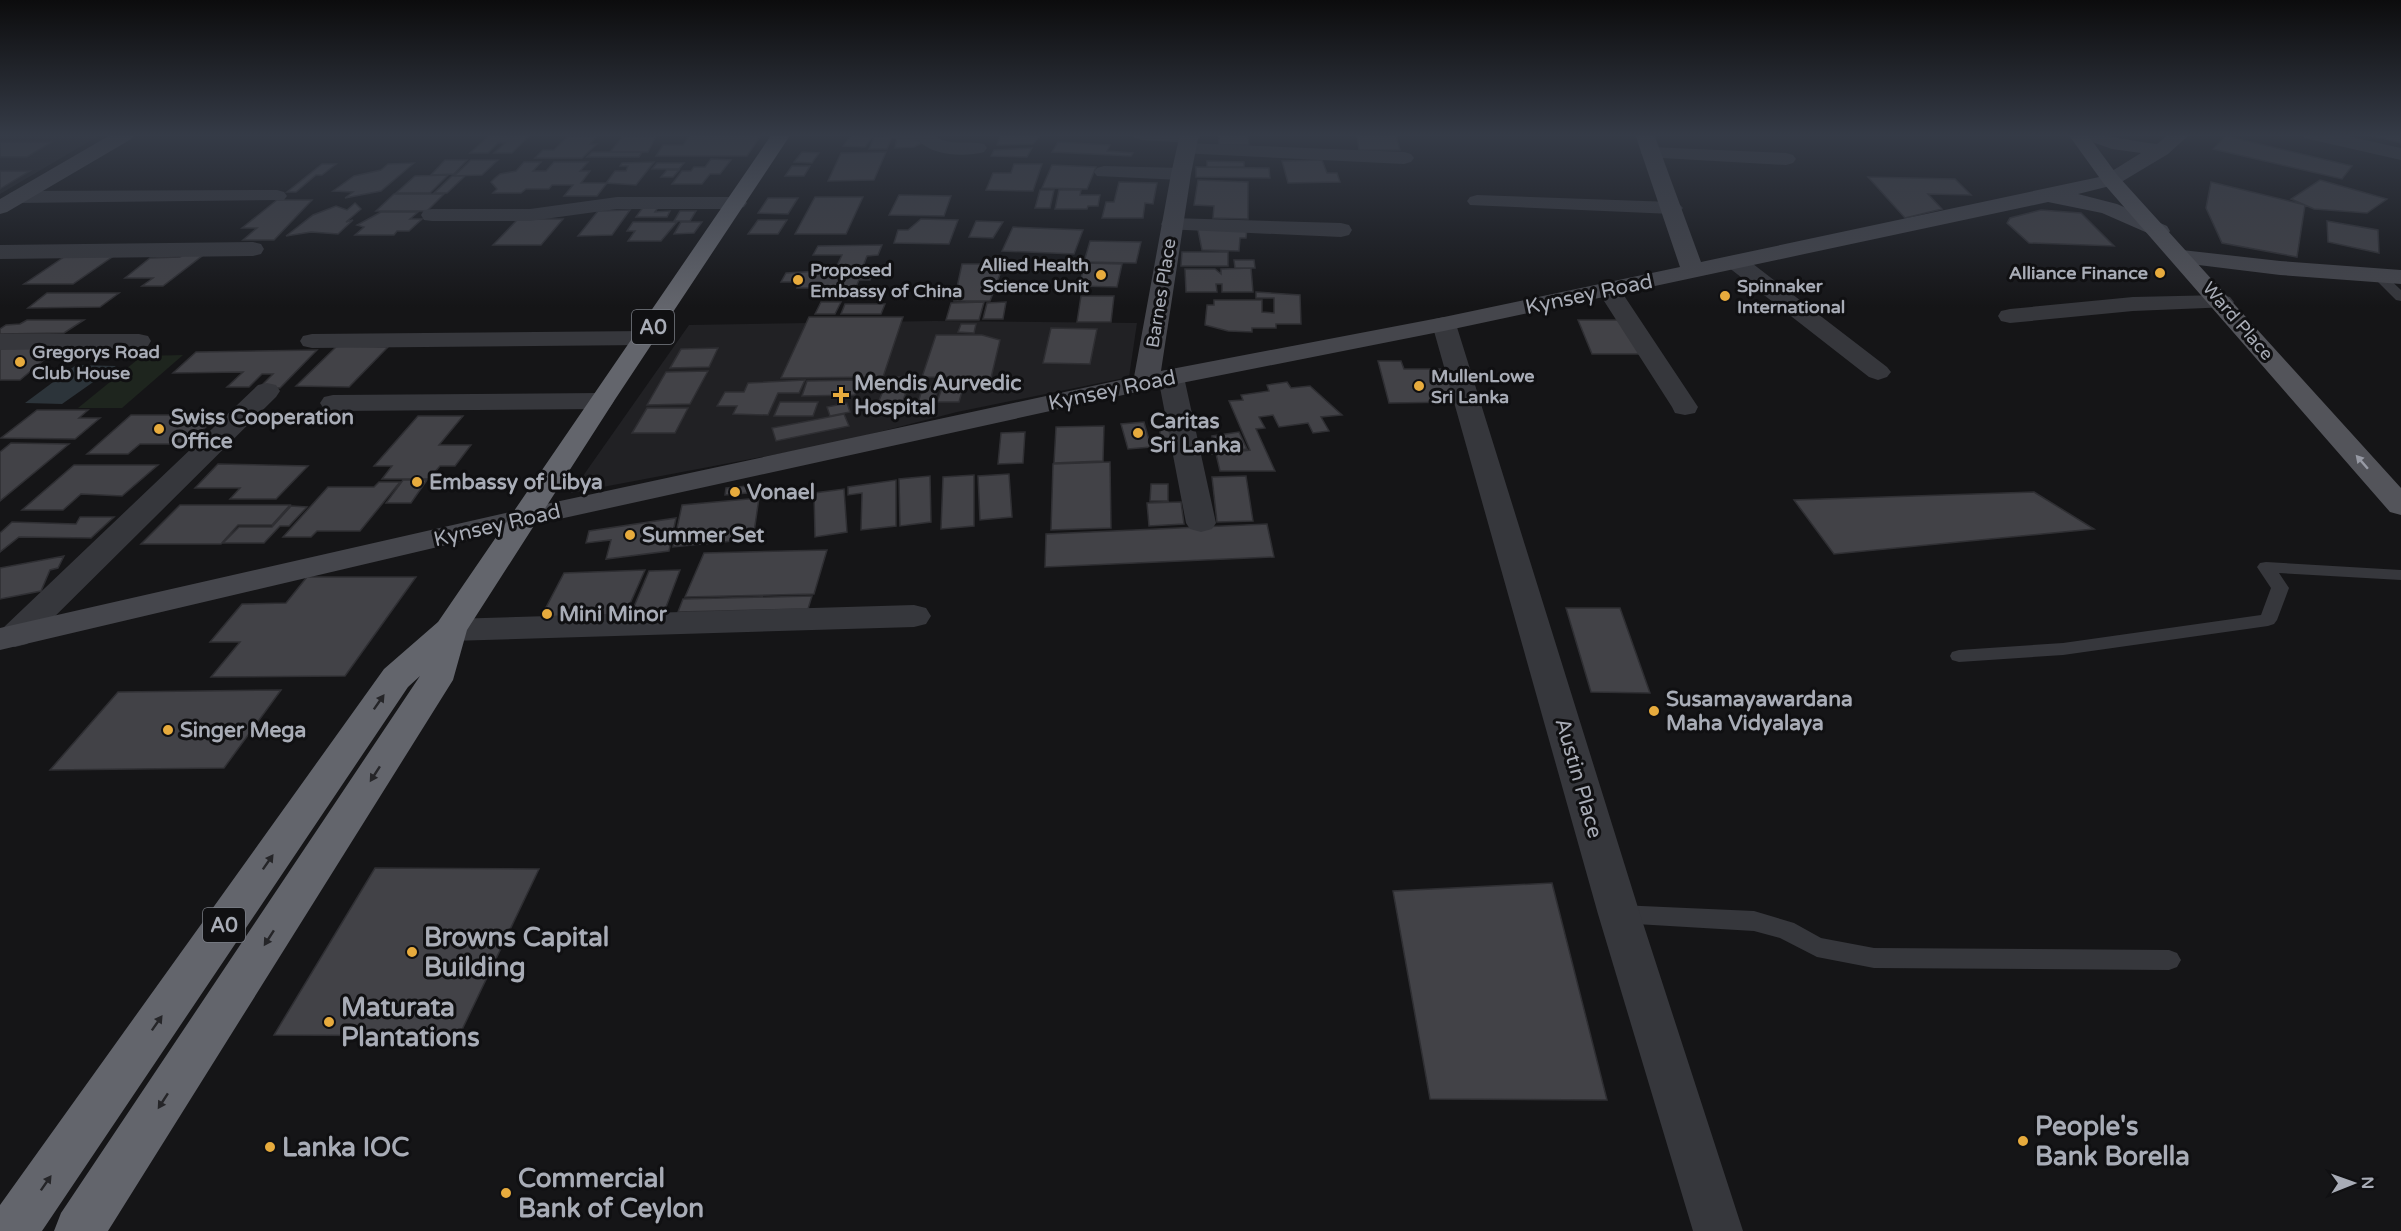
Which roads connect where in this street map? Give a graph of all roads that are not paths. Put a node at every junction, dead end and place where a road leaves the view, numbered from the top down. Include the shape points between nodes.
1 (27, 191) edge
2 (745, 191) edge
3 (1178, 191) edge
4 (1666, 191) edge
5 (2065, 191) edge
6 (2122, 191) edge
7 (277, 196) dead end
8 (2042, 197) junction
9 (1477, 201) dead end
10 (9, 202) edge
11 (737, 203) junction
12 (1672, 208) junction
13 (432, 215) dead end
14 (1172, 224) junction
15 (1341, 230) dead end
16 (2159, 231) junction
17 (253, 249) dead end
18 (0, 252) edge
19 (2182, 257) junction
20 (1736, 262) junction
21 (1693, 271) junction
22 (2378, 275) junction
23 (2401, 277) edge
24 (1609, 290) junction
25 (2401, 297) edge
26 (2222, 302) junction
27 (2010, 315) dead end
28 (1444, 324) junction
29 (645, 339) junction
30 (139, 341) dead end
31 (312, 341) dead end
32 (0, 342) edge
33 (1878, 372) dead end
34 (1159, 380) junction
35 (267, 391) dead end
36 (601, 401) junction
37 (333, 403) dead end
38 (1685, 407) dead end
39 (2401, 506) edge
40 (522, 518) junction
41 (1201, 523) dead end
42 (2401, 575) edge
43 (914, 616) dead end
44 (450, 630) junction
45 (7, 638) edge
46 (1959, 656) dead end
47 (1619, 914) junction
48 (2169, 960) dead end
49 (12, 1231) edge
50 (79, 1231) edge
51 (1718, 1231) edge

1 - 10 street
2 - 11 highway, A0
3 - 14 street, Barnes Place
4 - 12 street
5 - 8 street, Kynsey Road
6 - 16 main road, Ward Place
7 - 10 street
8 - 16 street via 2103,206
8 - 20 street, Kynsey Road
9 - 12 street
11 - 13 street via 617,203 530,215
11 - 29 highway, A0
12 - 21 street
14 - 15 street
14 - 34 street, Barnes Place
16 - 19 main road, Ward Place
17 - 18 street
19 - 22 street
19 - 26 main road, Ward Place
20 - 21 street, Kynsey Road
20 - 33 street
21 - 24 street, Kynsey Road
22 - 23 street
22 - 25 lane
24 - 28 street, Kynsey Road
24 - 38 street
26 - 27 street via 2133,304
39 -> 26 main road, Ward Place
28 - 34 street, Kynsey Road
28 - 47 street, Austin Place
29 - 31 street
29 - 36 highway, A0
30 - 32 street
34 - 40 street, Kynsey Road
34 - 41 street
35 - 45 street
36 - 37 street
36 - 40 highway, A0
40 - 44 highway, A0
40 - 45 street, Kynsey Road
42 - 46 lane via 2266,567 2280,588 2268,620 2063,649
43 - 44 street
49 -> 44 highway, A0 via 396,678
44 -> 50 highway, A0 via 436,680
47 - 48 lane via 1754,921 1786,930 1817,947 1874,958
47 - 51 street, Austin Place

